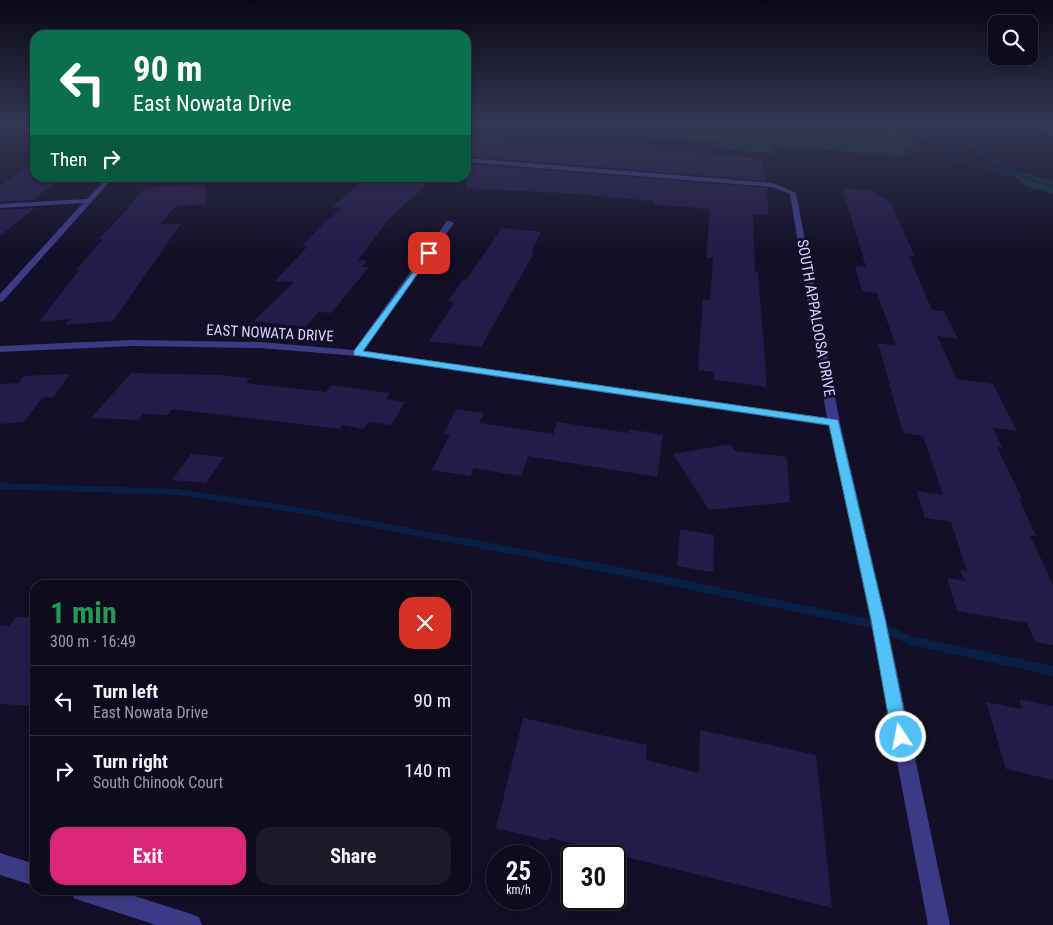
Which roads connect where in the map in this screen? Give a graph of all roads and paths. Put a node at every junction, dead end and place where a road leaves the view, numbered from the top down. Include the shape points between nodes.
1 (566, 168) edge
2 (106, 182) edge
3 (87, 201) junction
4 (0, 206) edge
5 (450, 223) dead end
6 (0, 299) edge
7 (0, 349) edge
8 (357, 353) junction
9 (834, 423) junction
10 (0, 864) edge
11 (30, 873) edge
12 (98, 895) edge
13 (938, 924) edge
14 (191, 925) edge

1 - 9 street, SOUTH APPALOOSA DRIVE via 773,185 793,192
2 - 3 street
3 - 4 street
3 - 6 street
5 - 8 street
7 - 8 street, EAST NOWATA DRIVE via 132,343 260,345
8 - 9 street, EAST NOWATA DRIVE
9 - 13 street, SOUTH APPALOOSA DRIVE via 878,619
10 - 11 street
12 - 14 street

